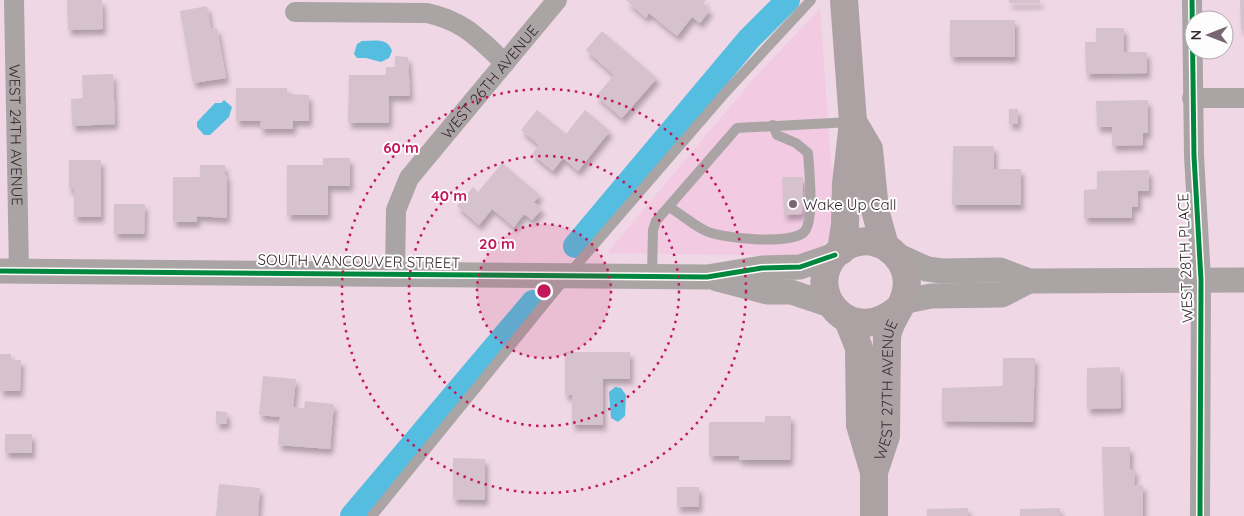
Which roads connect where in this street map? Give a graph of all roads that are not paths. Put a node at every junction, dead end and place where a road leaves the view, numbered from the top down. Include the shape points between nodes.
1 (14, 0) edge
2 (557, 0) edge
3 (811, 0) edge
4 (844, 0) edge
5 (1192, 0) edge
6 (295, 12) dead end
7 (504, 63) junction
8 (1192, 98) junction
9 (1244, 98) edge
10 (853, 122) junction
11 (773, 125) junction
12 (669, 207) junction
13 (890, 250) junction
14 (838, 253) junction
15 (10, 271) edge
16 (394, 275) junction
17 (568, 275) junction
18 (652, 276) junction
19 (707, 277) junction
20 (1201, 280) junction
21 (1244, 280) edge
22 (1028, 281) junction
23 (900, 305) junction
24 (841, 313) junction
25 (874, 472) junction
26 (372, 516) edge
27 (874, 516) edge
28 (1200, 516) edge

1 - 15 street, WEST 24TH AVENUE
2 - 7 street, WEST 26TH AVENUE
3 - 17 lane via 725,92
4 - 10 main road, WEST 27TH AVENUE
5 - 8 street, WEST 28TH PLACE
6 - 7 street via 427,13 440,16 456,21 470,31
7 - 16 street, WEST 26TH AVENUE via 410,178 396,210
8 - 9 street
8 - 20 street, WEST 28TH PLACE
10 - 11 lane
10 - 13 main road, WEST 27TH AVENUE via 869,149 875,210
10 - 14 main road, WEST 27TH AVENUE via 846,184 846,225
11 - 12 lane via 737,128
11 - 12 lane via 777,135 796,143 808,153 810,203 805,232 785,238 718,236
12 - 18 lane via 656,221 653,230
13 - 14 main road via 871,242 858,242
13 - 22 street via 927,268 942,271 1000,270
13 - 23 main road, WEST 27TH AVENUE via 904,267 907,280
14 - 19 street, SOUTH VANCOUVER STREET via 800,268 762,268
14 - 24 main road, WEST 27TH AVENUE via 828,266 824,279 827,297
15 - 16 street, SOUTH VANCOUVER STREET
16 - 17 street, SOUTH VANCOUVER STREET
17 - 18 street, SOUTH VANCOUVER STREET
17 - 26 lane
18 - 19 street, SOUTH VANCOUVER STREET
19 - 24 street, SOUTH VANCOUVER STREET via 767,292 791,292
20 - 21 street
20 - 22 street
20 - 28 street, WEST 28TH PLACE
22 - 23 street via 1002,295 931,296
23 - 24 main road, WEST 27TH AVENUE via 886,319 871,324
23 - 25 main road, WEST 27TH AVENUE via 888,326 886,436
24 - 25 main road, WEST 27TH AVENUE via 859,348 860,425
25 - 27 main road, WEST 27TH AVENUE

